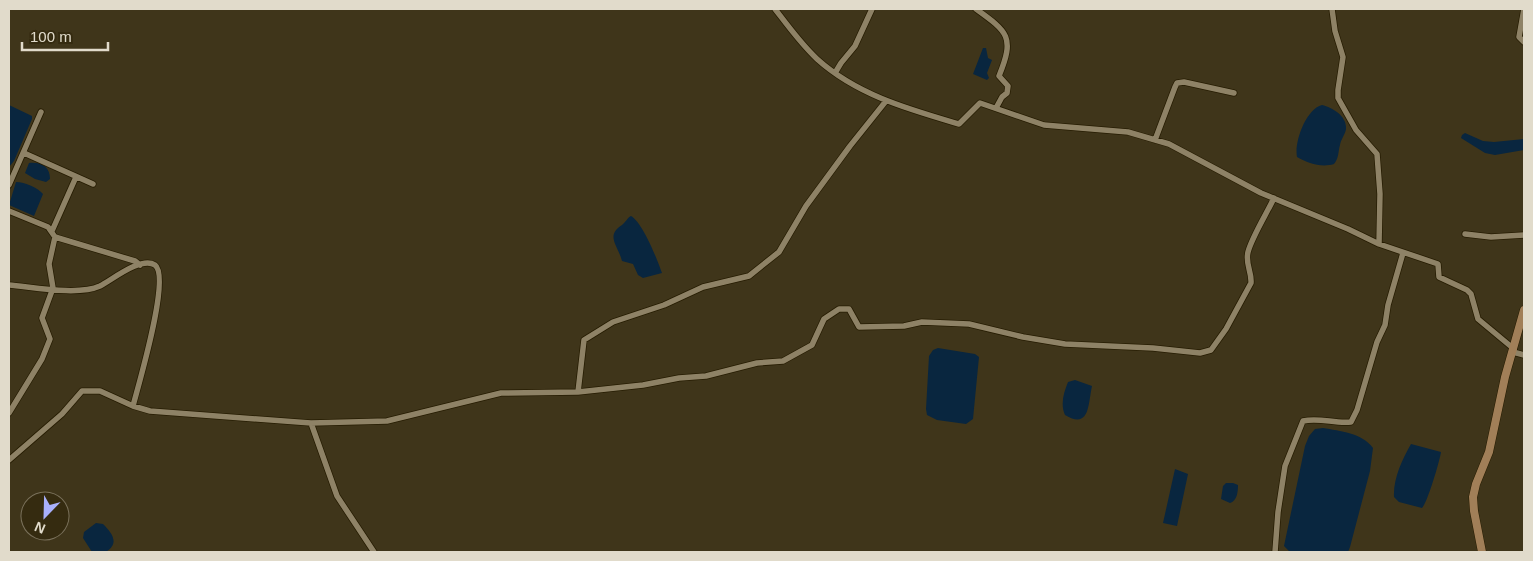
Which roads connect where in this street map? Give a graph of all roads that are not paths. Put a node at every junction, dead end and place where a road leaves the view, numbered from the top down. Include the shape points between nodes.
1 (775, 9) edge
2 (872, 9) edge
3 (976, 9) edge
4 (1332, 9) edge
5 (1524, 9) edge
6 (1524, 42) edge
7 (835, 73) junction
8 (1234, 93) dead end
9 (886, 101) junction
10 (996, 108) junction
11 (41, 112) dead end
12 (1155, 140) junction
13 (24, 153) junction
14 (76, 177) junction
15 (93, 184) dead end
16 (9, 185) edge
17 (1274, 198) junction
18 (9, 211) edge
19 (54, 234) junction
20 (1465, 234) dead end
21 (1524, 235) edge
22 (1379, 244) junction
23 (1403, 253) junction
24 (140, 264) junction
25 (9, 285) edge
26 (53, 289) junction
27 (1524, 310) edge
28 (1514, 350) junction
29 (1524, 355) edge
30 (578, 392) junction
31 (133, 406) junction
32 (9, 413) edge
33 (311, 423) junction
34 (9, 460) edge
35 (374, 552) edge
36 (1275, 552) edge
37 (1482, 552) edge

1 - 7 street via 817,59
2 - 7 street via 855,46
3 - 10 street via 1000,27 1006,36 1007,54 999,76 1008,86
4 - 22 street via 1343,57 1338,98 1356,130 1377,154
5 - 6 street via 1519,37
7 - 9 street
8 - 12 street via 1177,83
9 - 10 street via 959,124 980,103
9 - 30 street via 806,206 779,252 748,276 703,287 664,305 613,322 584,340
10 - 12 street via 1044,125 1128,132
11 - 13 street
12 - 17 street via 1169,144
13 - 14 street
13 - 16 street
14 - 15 street
14 - 19 street
17 - 22 street
17 - 30 street via 1248,253 1251,283 1212,350 1200,353 1065,344 969,324 922,322 904,326 860,326 849,309 839,309 824,319 812,345 783,361 756,363 706,376
18 - 19 street via 48,227
19 - 24 street
19 - 26 street via 49,264
20 - 21 street via 1491,237
22 - 23 street
23 - 28 street via 1438,264 1439,277 1467,290 1478,319
23 - 36 street via 1385,325 1351,422 1312,418 1303,421 1285,466
24 - 26 street via 99,286 85,290
24 - 31 street via 155,265 158,290 156,318
25 - 26 street
26 - 32 street via 42,318 50,339 42,360
27 - 28 main road
28 - 29 street
28 - 37 main road via 1489,452 1473,497
30 - 33 street via 501,393 387,421
31 - 33 street via 150,411
31 - 34 street via 100,391 82,391 62,414
33 - 35 street via 337,496

